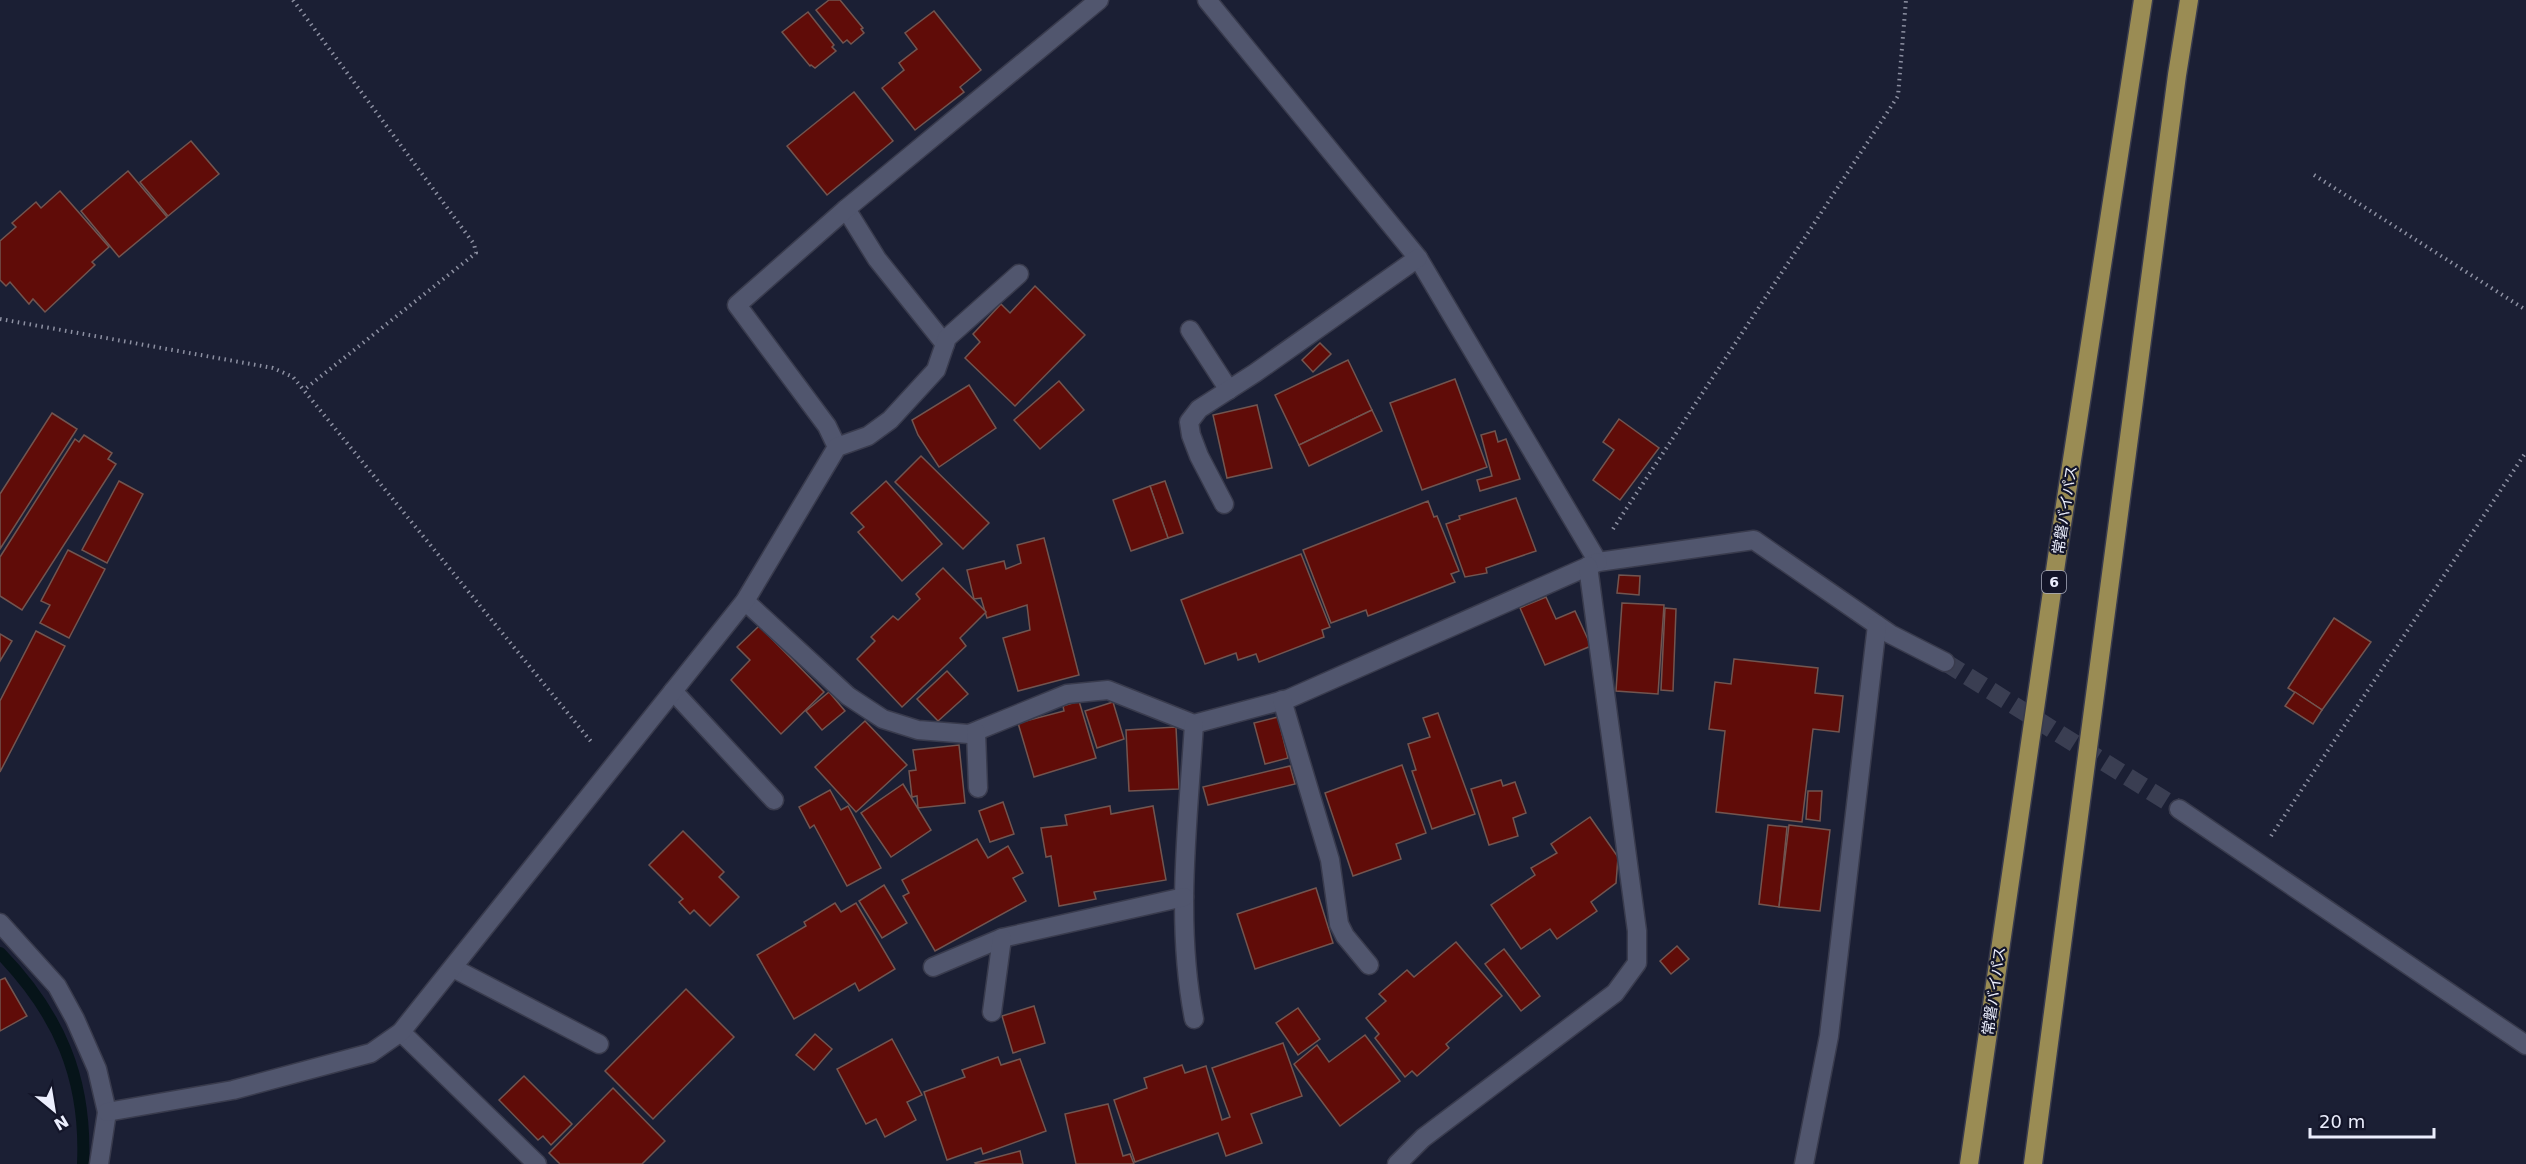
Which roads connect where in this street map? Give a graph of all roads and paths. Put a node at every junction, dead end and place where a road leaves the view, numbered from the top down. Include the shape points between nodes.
1 (293, 0) edge
2 (1099, 0) edge
3 (1206, 0) edge
4 (1906, 0) edge
5 (2143, 0) edge
6 (2189, 0) edge
7 (2314, 175) dead end
8 (846, 209) junction
9 (1418, 258) junction
10 (1019, 274) dead end
11 (2526, 310) edge
12 (0, 319) edge
13 (1190, 330) dead end
14 (945, 344) junction
15 (305, 389) junction
16 (1229, 390) junction
17 (837, 447) junction
18 (2526, 452) edge
19 (1224, 504) dead end
20 (1593, 564) junction
21 (745, 601) junction
22 (1877, 625) junction
23 (1945, 662) tunnel mouth
24 (672, 691) junction
25 (1281, 700) junction
26 (1194, 724) junction
27 (976, 732) junction
28 (612, 768) junction
29 (978, 788) dead end
30 (774, 800) dead end
31 (2179, 809) tunnel mouth
32 (2254, 862) junction
33 (1184, 897) junction
34 (0, 922) edge
35 (1002, 938) junction
36 (1369, 965) dead end
37 (933, 967) dead end
38 (453, 968) junction
39 (992, 1012) dead end
40 (1194, 1019) dead end
41 (401, 1032) junction
42 (599, 1044) dead end
43 (2526, 1045) edge
44 (107, 1112) junction
45 (99, 1164) edge
46 (537, 1164) edge
47 (1396, 1164) edge
48 (1804, 1164) edge
49 (1969, 1164) edge
50 (2034, 1164) edge

1 - 15 path via 474,244 476,253
2 - 8 street
3 - 9 street
4 - 20 path via 1898,96
5 - 49 highway, 常磐バイパス / 6
6 - 50 highway
7 - 11 path
8 - 14 street via 877,259
8 - 17 street via 736,305 827,426
9 - 16 street
9 - 20 street
10 - 14 street via 959,326
12 - 15 path via 273,368 293,377
13 - 16 street
14 - 17 street via 936,370 890,420 868,436
15 - 28 path
16 - 19 street via 1199,409 1189,422 1199,456
17 - 21 street
18 - 32 path
20 - 22 street via 1754,540
20 - 25 street
20 - 47 street via 1630,863 1636,963 1615,993 1423,1138
21 - 24 street
21 - 27 street via 848,696 883,719 918,730
22 - 23 street
22 - 48 street via 1829,1036
24 - 28 street
24 - 30 street
25 - 26 street
25 - 36 street via 1330,860 1339,924
26 - 27 street via 1108,690 1067,694
26 - 33 street
27 - 29 street
28 - 38 street
31 - 32 street
32 - 43 street
33 - 35 street
33 - 40 street via 1188,987
34 - 44 street via 57,986 97,1068
35 - 37 street
35 - 39 street
38 - 41 street
38 - 42 street
41 - 44 street via 370,1053 233,1090
41 - 46 street
44 - 45 street

